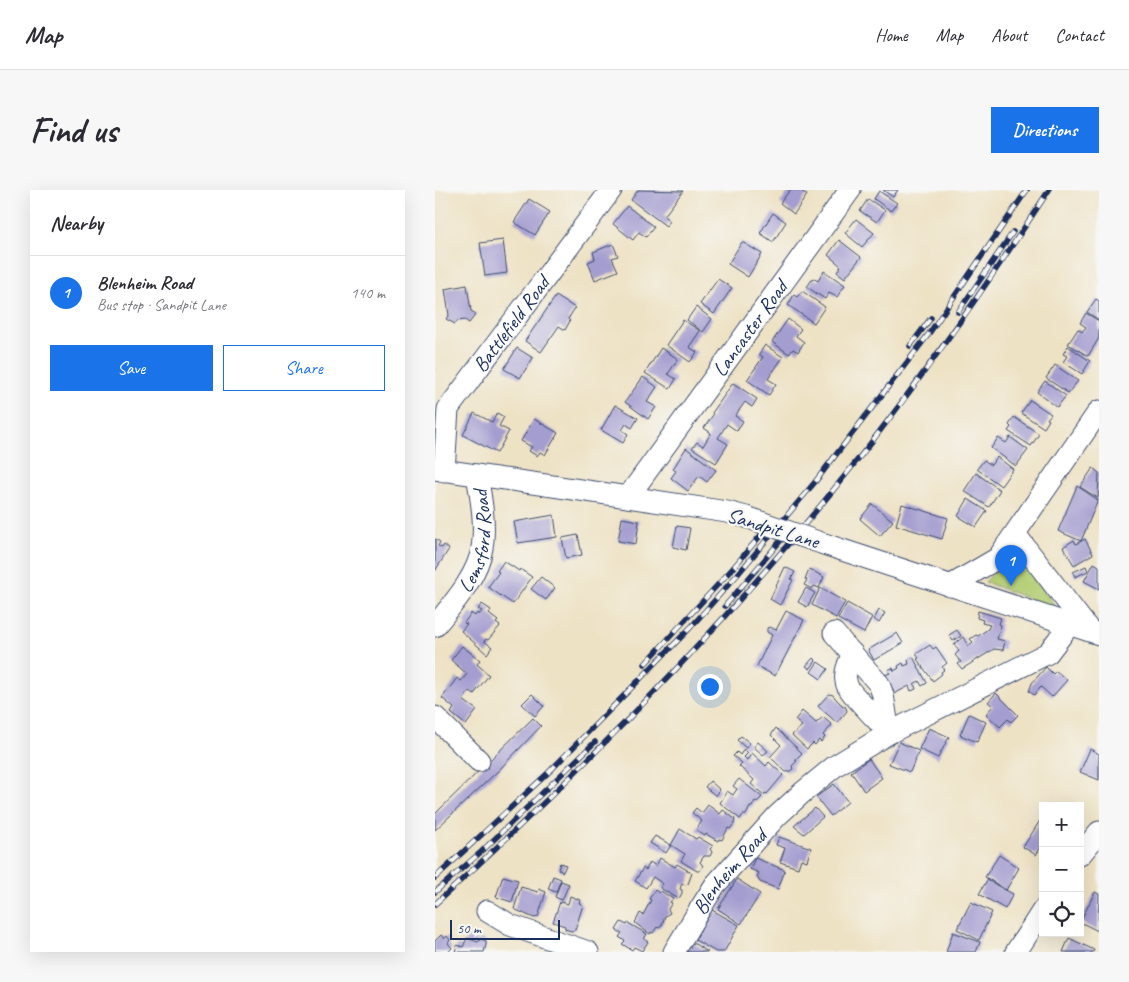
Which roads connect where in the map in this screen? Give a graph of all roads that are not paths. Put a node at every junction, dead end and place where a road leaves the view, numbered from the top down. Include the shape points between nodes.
1 (611, 190) edge
2 (850, 190) edge
3 (442, 406) edge
4 (1099, 411) edge
5 (650, 468) junction
6 (439, 470) edge
7 (477, 475) junction
8 (628, 497) junction
9 (663, 502) junction
10 (1015, 534) junction
11 (950, 586) junction
12 (1067, 624) junction
13 (435, 626) edge
14 (1094, 632) edge
15 (834, 633) dead end
16 (435, 717) edge
17 (889, 732) junction
18 (479, 761) dead end
19 (1099, 832) edge
20 (1084, 850) edge
21 (487, 911) dead end
22 (1039, 916) edge
23 (588, 952) edge
24 (674, 952) edge
25 (1016, 952) edge

1 - 3 street, Battlefield Road
2 - 5 street, Lancaster Road
3 - 6 street, Battlefield Road
4 - 10 street
5 - 8 street, Lancaster Road
5 - 9 street
6 - 7 street, Sandpit Lane
7 - 8 street, Sandpit Lane
7 - 13 street, Lemsford Road via 483,549 468,582
8 - 9 street, Sandpit Lane
9 - 11 street, Sandpit Lane, bridge via 746,517
10 - 11 street via 998,558
10 - 14 street
11 - 12 street, Sandpit Lane
12 - 14 street, Sandpit Lane
12 - 17 street, Blenheim Road via 1048,653
15 - 17 street via 853,654 847,663 847,685
16 - 18 street
17 - 24 street, Blenheim Road via 835,766 777,816 715,885
19 - 20 street
21 - 23 street via 510,925
22 - 25 street

